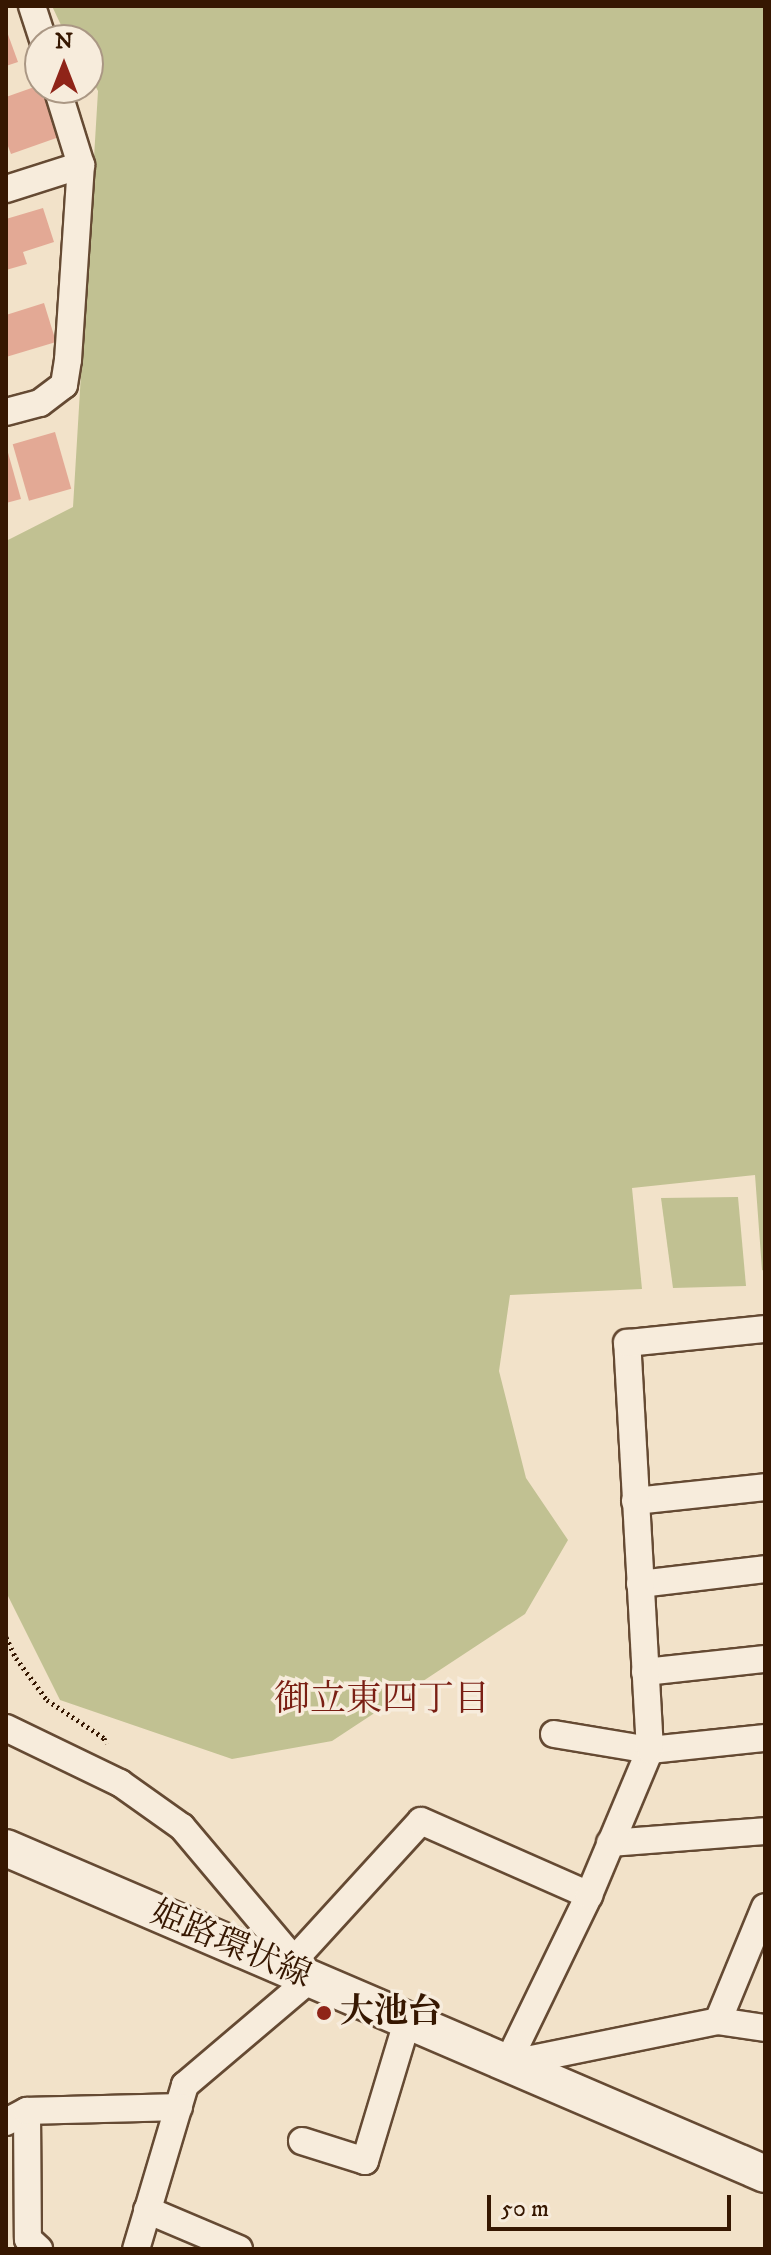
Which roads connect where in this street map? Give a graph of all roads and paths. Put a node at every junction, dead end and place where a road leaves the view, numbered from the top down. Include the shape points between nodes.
1 (62, 104) edge
2 (81, 165) junction
3 (6, 189) edge
4 (6, 412) edge
5 (765, 1329) edge
6 (765, 1487) edge
7 (635, 1501) junction
8 (765, 1569) edge
9 (640, 1584) junction
10 (6, 1637) edge
11 (765, 1659) edge
12 (645, 1672) junction
13 (6, 1728) edge
14 (554, 1734) dead end
15 (765, 1738) edge
16 (650, 1750) junction
17 (120, 1783) junction
18 (765, 1831) edge
19 (610, 1843) junction
20 (6, 1848) edge
21 (589, 1895) junction
22 (765, 1907) edge
23 (302, 1970) junction
24 (718, 2021) junction
25 (407, 2022) junction
26 (765, 2028) edge
27 (507, 2064) junction
28 (179, 2107) junction
29 (16, 2116) edge
30 (302, 2141) dead end
31 (765, 2174) edge
32 (147, 2210) junction
33 (39, 2249) edge
34 (136, 2249) edge
35 (239, 2249) edge

1 - 2 street
2 - 3 street
2 - 4 street via 64,385 40,403
5 - 7 street via 627,1343
6 - 7 street
7 - 9 street
8 - 9 street
9 - 12 street
10 - 17 path via 47,1700 104,1738
11 - 12 street
12 - 16 street
13 - 17 street
14 - 16 street
15 - 16 street
16 - 19 street
17 - 23 street via 182,1827
18 - 19 street
19 - 21 street
20 - 23 main road, 姫路環状線
21 - 23 street via 421,1821
21 - 27 street
22 - 24 street
23 - 25 main road, 姫路環状線
23 - 28 street via 185,2085
24 - 26 street
24 - 27 street
25 - 27 main road, 姫路環状線
25 - 30 street via 365,2161
27 - 31 main road, 姫路環状線
28 - 29 street
28 - 32 street
29 - 33 street via 28,2239
32 - 34 street
32 - 35 street

